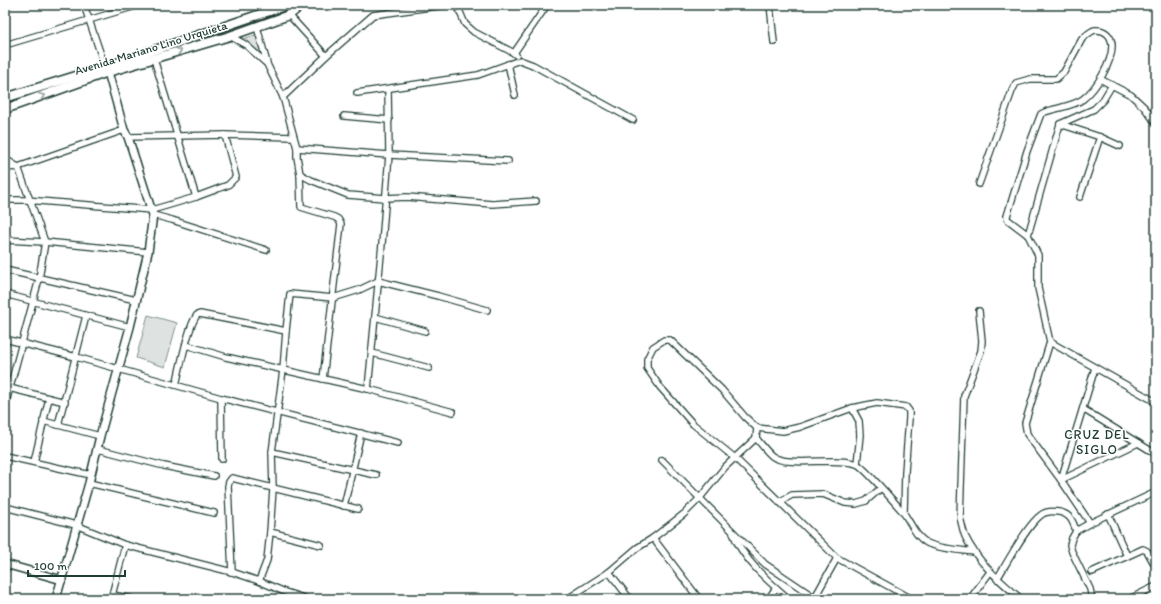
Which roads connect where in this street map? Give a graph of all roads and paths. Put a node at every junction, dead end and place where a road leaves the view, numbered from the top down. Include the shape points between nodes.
1 (84, 5) edge
2 (139, 5) edge
3 (287, 5) edge
4 (302, 5) edge
5 (445, 5) edge
6 (457, 5) edge
7 (547, 5) edge
8 (770, 5) edge
9 (289, 15) junction
10 (89, 20) junction
11 (257, 27) junction
12 (230, 36) junction
13 (774, 42) dead end
14 (5, 45) edge
15 (514, 54) junction
16 (326, 56) junction
17 (154, 59) junction
18 (520, 60) junction
19 (267, 64) junction
20 (508, 64) junction
21 (106, 69) junction
22 (1100, 79) junction
23 (1112, 85) junction
24 (388, 89) junction
25 (356, 94) dead end
26 (515, 95) dead end
27 (283, 97) junction
28 (5, 98) edge
29 (5, 109) edge
30 (344, 116) dead end
31 (389, 120) junction
32 (633, 120) dead end
33 (1156, 123) edge
34 (1060, 124) junction
35 (124, 130) junction
36 (225, 135) junction
37 (178, 136) junction
38 (128, 137) junction
39 (293, 137) junction
40 (1100, 137) junction
41 (1120, 146) dead end
42 (297, 148) junction
43 (389, 155) junction
44 (5, 157) edge
45 (508, 161) dead end
46 (18, 167) junction
47 (5, 168) edge
48 (300, 174) junction
49 (979, 184) dead end
50 (196, 197) junction
51 (1080, 197) dead end
52 (385, 198) junction
53 (5, 200) edge
54 (32, 201) junction
55 (536, 201) dead end
56 (152, 212) junction
57 (1028, 235) junction
58 (5, 240) edge
59 (45, 242) junction
60 (266, 250) dead end
61 (148, 252) junction
62 (5, 270) edge
63 (39, 279) junction
64 (378, 281) junction
65 (5, 294) edge
66 (333, 298) junction
67 (136, 300) junction
68 (32, 302) junction
69 (487, 310) dead end
70 (979, 311) dead end
71 (86, 316) junction
72 (375, 317) junction
73 (130, 327) junction
74 (425, 330) dead end
75 (286, 331) junction
76 (5, 339) edge
77 (1050, 342) junction
78 (21, 344) junction
79 (186, 345) junction
80 (372, 353) junction
81 (76, 357) junction
82 (429, 368) dead end
83 (1095, 368) junction
84 (119, 369) junction
85 (283, 370) junction
86 (323, 379) junction
87 (176, 385) junction
88 (7, 387) edge
89 (368, 389) junction
90 (49, 398) junction
91 (221, 398) junction
92 (65, 402) junction
93 (1156, 402) edge
94 (5, 406) edge
95 (852, 408) junction
96 (1083, 409) junction
97 (277, 412) junction
98 (453, 412) dead end
99 (43, 421) junction
100 (58, 425) junction
101 (757, 428) junction
102 (361, 433) junction
103 (100, 436) junction
104 (756, 438) junction
105 (398, 443) dead end
106 (1138, 443) junction
107 (98, 449) junction
108 (272, 452) junction
109 (1156, 454) edge
110 (5, 456) edge
111 (735, 458) junction
112 (222, 459) dead end
113 (662, 460) dead end
114 (34, 462) junction
115 (857, 464) junction
116 (353, 470) junction
117 (91, 475) junction
118 (376, 475) dead end
119 (214, 476) dead end
120 (1061, 480) junction
121 (89, 484) junction
122 (881, 488) junction
123 (273, 489) junction
124 (1156, 492) edge
125 (699, 499) junction
126 (779, 502) junction
127 (344, 506) junction
128 (5, 507) edge
129 (358, 509) dead end
130 (214, 513) dead end
131 (904, 513) junction
132 (1108, 514) junction
133 (1090, 523) junction
134 (76, 525) junction
135 (732, 531) junction
136 (1076, 531) junction
137 (270, 532) junction
138 (653, 538) junction
139 (125, 545) junction
140 (322, 545) dead end
141 (975, 552) junction
142 (1127, 556) junction
143 (836, 558) junction
144 (5, 564) edge
145 (1156, 567) edge
146 (232, 572) junction
147 (609, 572) junction
148 (990, 572) junction
149 (1092, 572) dead end
150 (997, 579) junction
151 (62, 580) junction
152 (259, 581) junction
153 (1156, 586) edge
154 (776, 588) junction
155 (112, 597) edge
156 (816, 598) edge
157 (56, 599) edge
158 (132, 599) edge
159 (307, 599) edge
160 (567, 599) edge
161 (630, 599) edge
162 (699, 599) edge
163 (768, 599) edge
164 (789, 599) edge
165 (912, 599) edge
166 (970, 599) edge
167 (1021, 599) edge
168 (1092, 599) edge
169 (1129, 599) edge

1 - 10 street
2 - 10 street
3 - 21 main road, Avenida Mariano Lino Urquieta
4 - 9 main road, Avenida Mariano Lino Urquieta
5 - 16 street via 373,15
6 - 15 street via 465,24 474,32
7 - 15 street
8 - 13 street
9 - 11 main road, Avenida Mariano Lino Urquieta
9 - 16 street
10 - 14 street
10 - 21 street
11 - 12 main road, Avenida Mariano Lino Urquieta
11 - 19 street
17 -> 12 main road, Avenida Mariano Lino Urquieta
12 - 19 street via 246,45
15 - 18 street
16 - 27 street
17 - 21 main road, Avenida Mariano Lino Urquieta
17 - 37 street
18 - 20 street
18 - 32 street
19 - 27 street
20 - 24 street via 478,75
20 - 26 street
21 - 28 main road, Avenida Mariano Lino Urquieta
29 -> 21 main road, Avenida Mariano Lino Urquieta
21 - 35 street
22 - 23 street
22 - 49 street via 1110,60 1112,40 1108,34 1094,30 1082,39 1064,72 1056,79 1016,82
22 - 57 street via 1078,102 1041,114 1007,216 1010,222
23 - 33 street via 1130,94
23 - 34 street via 1094,109
24 - 25 street
24 - 31 street
27 - 39 street
30 - 31 street
31 - 43 street
34 - 40 street
34 - 57 street
35 - 38 street
35 - 46 street
36 - 37 street
36 - 39 street
36 - 50 street via 236,177 228,185
37 - 38 street
37 - 50 street
38 - 56 street
39 - 42 street
40 - 41 street
40 - 51 street
42 - 43 street
42 - 48 street
43 - 45 street
43 - 52 street
44 - 46 street
46 - 47 street
46 - 54 street
48 - 52 street via 348,195
48 - 66 street via 301,207 334,217 340,224
50 - 56 street
52 - 55 street via 407,197 492,204
52 - 64 street
53 - 54 street
54 - 56 street
54 - 59 street
56 - 60 street
56 - 61 street
57 - 77 street via 1038,255 1038,288
58 - 59 street
59 - 61 street
59 - 63 street
61 - 67 street
62 - 63 street
63 - 67 street
63 - 68 street
64 - 66 street
64 - 69 street
64 - 72 street
65 - 68 street
66 - 75 street via 290,294
66 - 86 street
67 - 73 street
68 - 71 street
68 - 78 street
70 - 141 street via 981,351 964,396 960,518 965,536
71 - 73 street
71 - 81 street
72 - 74 street
72 - 80 street
73 - 84 street
75 - 79 street via 200,314 196,317
75 - 85 street
76 - 78 street
77 - 83 street
77 - 120 street via 1025,429
78 - 81 street
78 - 88 street
79 - 85 street
79 - 87 street
80 - 82 street
80 - 89 street
81 - 84 street
81 - 92 street
83 - 93 street
83 - 96 street
84 - 87 street
84 - 103 street
85 - 86 street
85 - 97 street
86 - 89 street
87 - 91 street
88 - 90 street
88 - 94 street
89 - 98 street
90 - 92 street
90 - 99 street
91 - 97 street
91 - 112 street
92 - 100 street
95 - 101 street via 782,431
95 - 115 street via 859,422
95 - 131 street via 877,403 902,406 909,411
96 - 106 street
96 - 120 street
97 - 102 street
97 - 108 street
99 - 100 street
99 - 114 street
100 - 103 street
101 - 104 street
101 - 111 street via 670,340 664,340 653,347 647,359 647,368 660,387 693,424
102 - 105 street
102 - 116 street
103 - 107 street
104 - 111 street
104 - 115 street via 778,459
106 - 109 street
106 - 120 street
107 - 117 street
107 - 119 street
108 - 116 street
108 - 123 street
110 - 114 street
111 - 125 street
111 - 126 street
113 - 125 street
114 - 117 street
115 - 122 street
116 - 118 street
116 - 127 street
117 - 121 street
120 - 133 street
121 - 130 street
121 - 134 street
122 - 126 street via 866,501 856,504 845,503 823,494 792,495
122 - 131 street
123 - 127 street
123 - 137 street
123 - 146 street via 232,478 229,482
124 - 132 street
125 - 135 street
125 - 138 street
126 - 143 street
127 - 129 street
128 - 134 street
131 - 141 street via 915,532 928,543
132 - 133 street
132 - 142 street
133 - 136 street
134 - 139 street
134 - 151 street
135 - 154 street via 737,545
135 - 156 street via 765,564
136 - 150 street via 1073,521 1068,516 1050,511 1041,515 1030,526
136 - 168 street via 1070,545
137 - 140 street
137 - 152 street via 266,560
138 - 147 street
138 - 162 street
139 - 146 street
139 - 155 street
141 - 148 street
142 - 145 street via 1145,549
142 - 149 street
143 - 156 street
143 - 165 street
144 - 151 street
146 - 152 street
147 - 160 street
147 - 161 street
148 - 150 street
148 - 166 street
150 - 167 street
151 - 157 street
152 - 159 street
153 - 169 street
154 - 163 street
154 - 164 street
155 - 158 street

